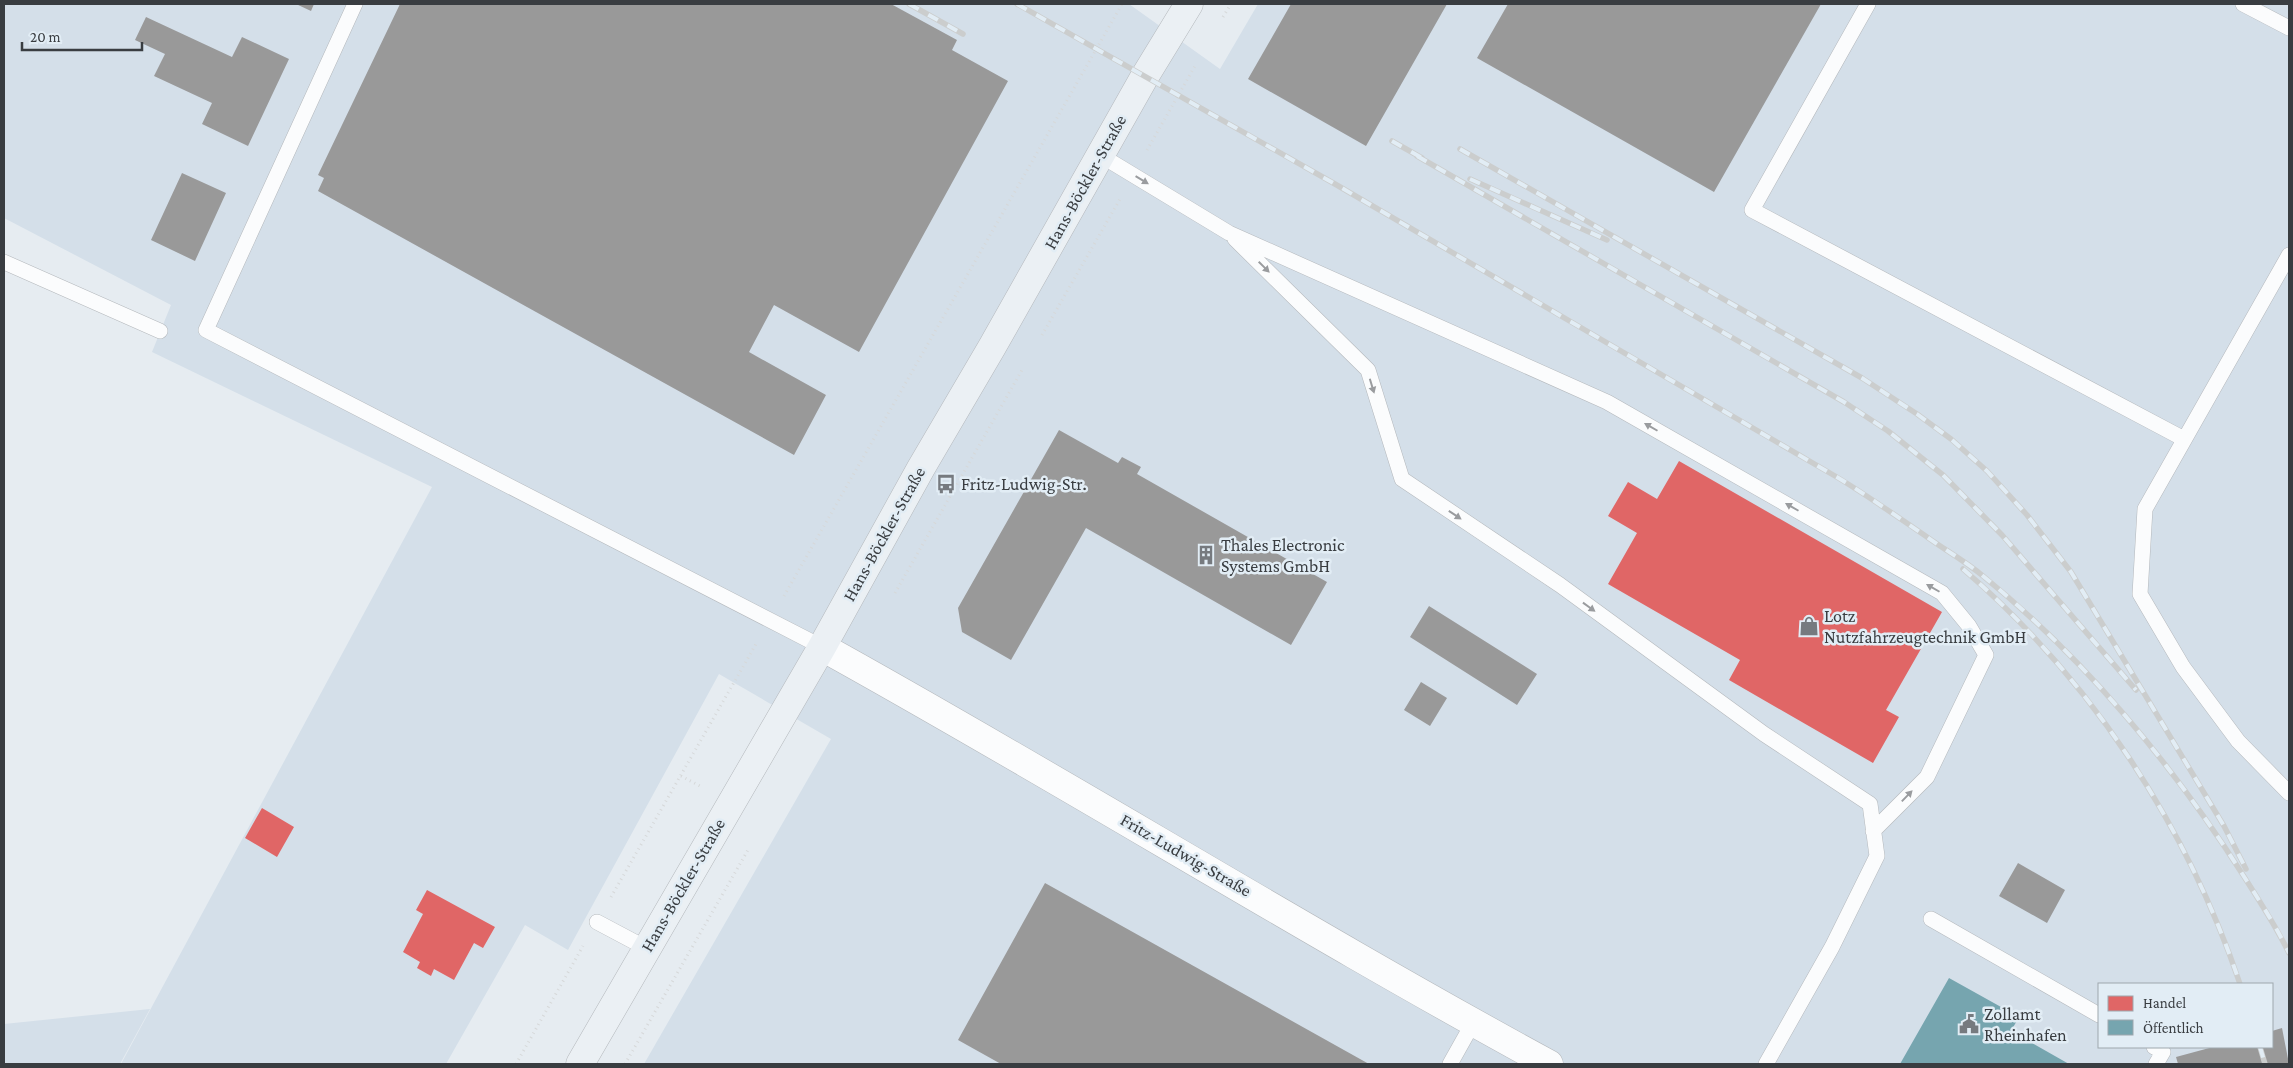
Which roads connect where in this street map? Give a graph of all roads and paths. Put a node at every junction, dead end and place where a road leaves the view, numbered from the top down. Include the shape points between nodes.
1 (355, 4) edge
2 (1122, 4) edge
3 (1188, 4) edge
4 (1231, 4) edge
5 (1868, 4) edge
6 (2244, 4) edge
7 (1221, 20) dead end
8 (2289, 28) edge
9 (1198, 62) dead end
10 (1100, 156) junction
11 (1133, 175) junction
12 (1229, 233) junction
13 (2289, 254) edge
14 (4, 262) edge
15 (160, 331) dead end
16 (1039, 341) dead end
17 (1024, 366) dead end
18 (2184, 439) junction
19 (893, 596) dead end
20 (770, 620) junction
21 (822, 647) junction
22 (2289, 793) edge
23 (1874, 832) junction
24 (750, 846) dead end
25 (1931, 919) dead end
26 (597, 922) junction
27 (646, 948) junction
28 (2098, 1014) edge
29 (1474, 1023) junction
30 (2156, 1048) edge
31 (516, 1064) edge
32 (580, 1064) edge
33 (625, 1064) edge
34 (1450, 1064) edge
35 (1550, 1064) edge
36 (1766, 1064) edge
37 (2156, 1064) edge

1 - 20 lane via 206,330
2 - 20 path
3 - 10 main road, Hans-Böckler-Straße
4 - 7 path
5 - 18 lane via 1752,210
6 - 8 lane
9 - 11 path
10 - 11 lane
10 - 21 main road, Hans-Böckler-Straße
11 -> 12 lane
11 - 16 path
12 -> 23 lane via 1368,370 1402,479 1560,585 1764,734 1870,804
23 -> 12 lane via 1927,776 1986,655 1942,593 1606,402
13 - 18 lane
14 - 15 lane
17 - 19 path
18 - 22 lane via 2145,509 2140,594 2183,667 2233,734
20 - 21 lane
20 - 26 path
21 - 27 main road, Hans-Böckler-Straße
21 - 29 street, Fritz-Ludwig-Straße
23 - 36 lane via 1877,856 1832,947
24 - 33 path
25 - 28 lane
26 - 27 lane
26 - 31 path
27 - 32 main road, Hans-Böckler-Straße
29 - 34 lane
29 - 35 street, Fritz-Ludwig-Straße
30 - 37 lane via 2163,1052

